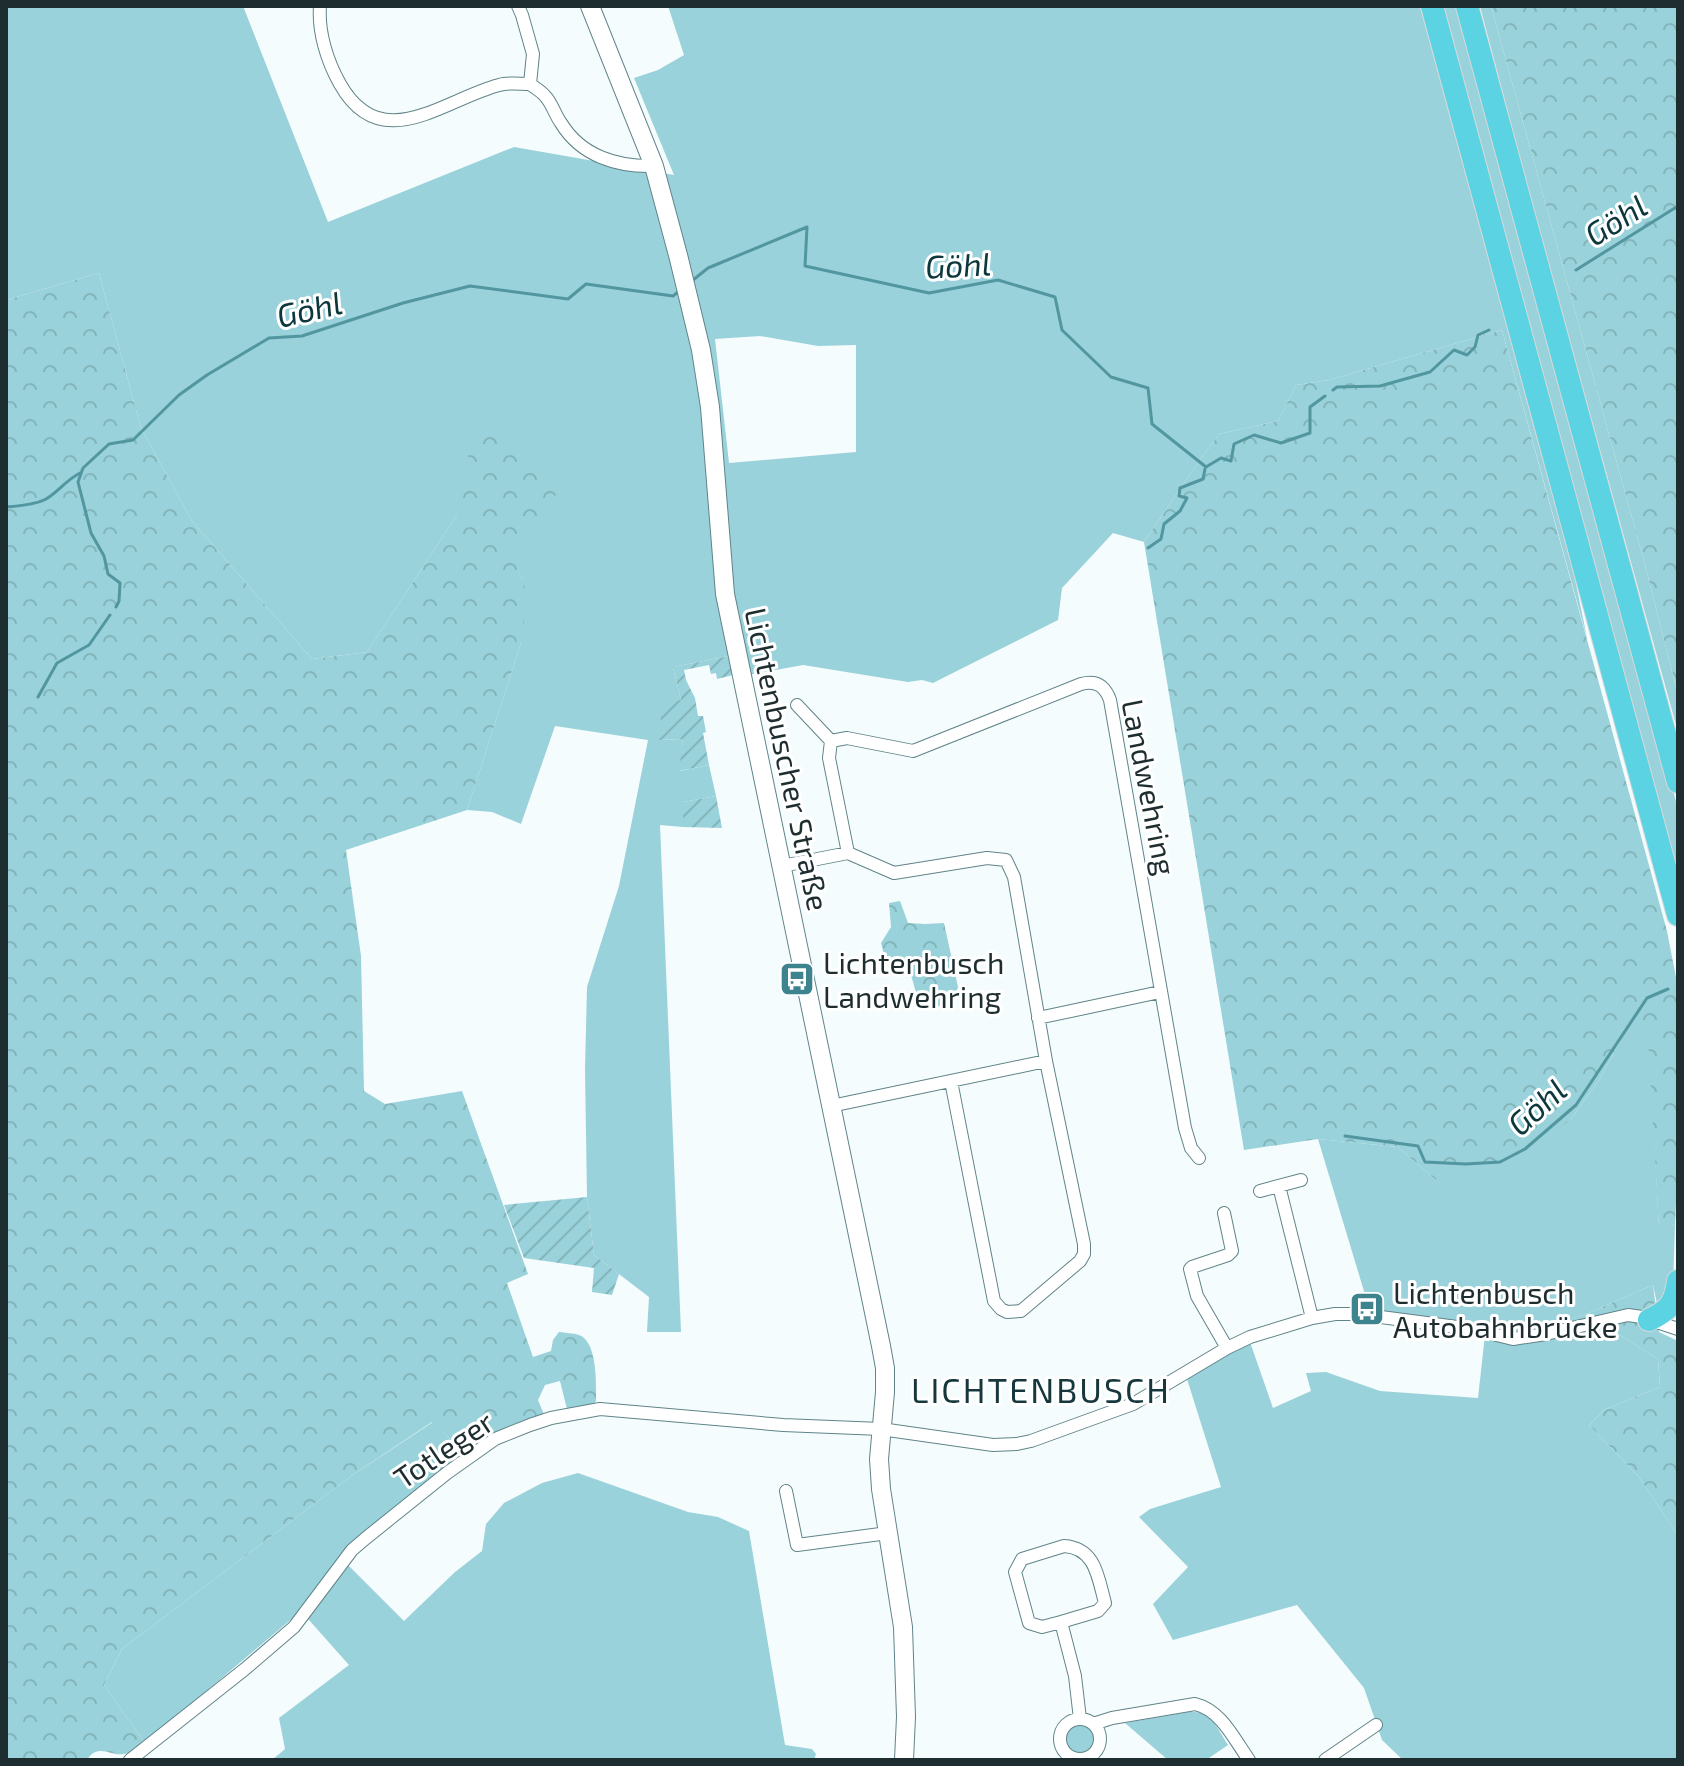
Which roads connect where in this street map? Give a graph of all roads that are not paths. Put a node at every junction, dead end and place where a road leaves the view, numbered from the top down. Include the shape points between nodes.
1 (320, 6) edge
2 (518, 6) edge
3 (590, 6) edge
4 (1432, 6) edge
5 (1467, 6) edge
6 (530, 84) junction
7 (654, 166) junction
8 (797, 705) dead end
9 (831, 741) junction
10 (1678, 782) edge
11 (848, 853) junction
12 (782, 866) junction
13 (1678, 915) edge
14 (1160, 992) junction
15 (1038, 1018) junction
16 (1046, 1061) junction
17 (951, 1081) junction
18 (831, 1106) junction
19 (1199, 1158) dead end
20 (1301, 1180) dead end
21 (1279, 1186) junction
22 (1260, 1191) dead end
23 (1224, 1213) dead end
24 (1678, 1281) edge
25 (1312, 1318) junction
26 (1649, 1320) junction
27 (1678, 1329) edge
28 (1227, 1348) junction
29 (881, 1429) junction
30 (786, 1491) dead end
31 (888, 1533) junction
32 (1061, 1622) junction
33 (1086, 1721) junction
34 (1376, 1725) dead end
35 (1069, 1758) edge
36 (130, 1760) edge
37 (904, 1760) edge
38 (1249, 1760) edge
39 (1325, 1760) edge

1 - 6 street via 321,34 334,74 351,102 374,118 412,119 501,84
2 - 6 street via 533,54
3 - 7 street, Lichtenbuscher Straße
4 - 13 highway
5 - 10 highway
6 - 7 street via 545,95 580,147 608,161
7 - 12 street, Lichtenbuscher Straße via 701,350 725,594
8 - 9 street
9 - 11 street via 829,758
9 - 14 street, Landwehring via 847,738 913,751 1081,684 1098,684 1110,700
11 - 12 street
11 - 15 street via 894,873 987,858 1006,860 1014,877
12 - 18 street, Lichtenbuscher Straße
14 - 15 street
14 - 19 street, Landwehring via 1185,1128
15 - 16 street
16 - 17 street
16 - 17 street via 1084,1254 1021,1311 1007,1312 994,1301
17 - 18 street
18 - 29 street, Lichtenbuscher Straße via 885,1368
20 - 21 street
21 - 22 street
21 - 25 street
23 - 28 street via 1232,1251 1190,1269 1197,1296
24 - 26 highway via 1671,1305
25 - 26 street, Totleger via 1358,1314 1513,1339 1620,1315
25 - 28 street, Totleger
26 - 27 street, Totleger
28 - 29 street, Totleger via 1133,1404 1031,1441 993,1445
29 - 31 street, Lichtenbuscher Straße via 879,1459
29 - 36 street, Totleger via 600,1409 551,1418 495,1439 352,1550 294,1627
30 - 31 street via 797,1545
31 - 37 street, Lichtenbuscher Straße via 903,1627
32 - 32 street via 1098,1611 1105,1603 1095,1564 1071,1546 1022,1559 1015,1572 1029,1623 1042,1627
32 - 33 street
33 - 35 street via 1068,1723 1060,1734
33 - 35 street via 1100,1735 1098,1748 1089,1758
33 - 38 street via 1206,1706
34 - 39 street

